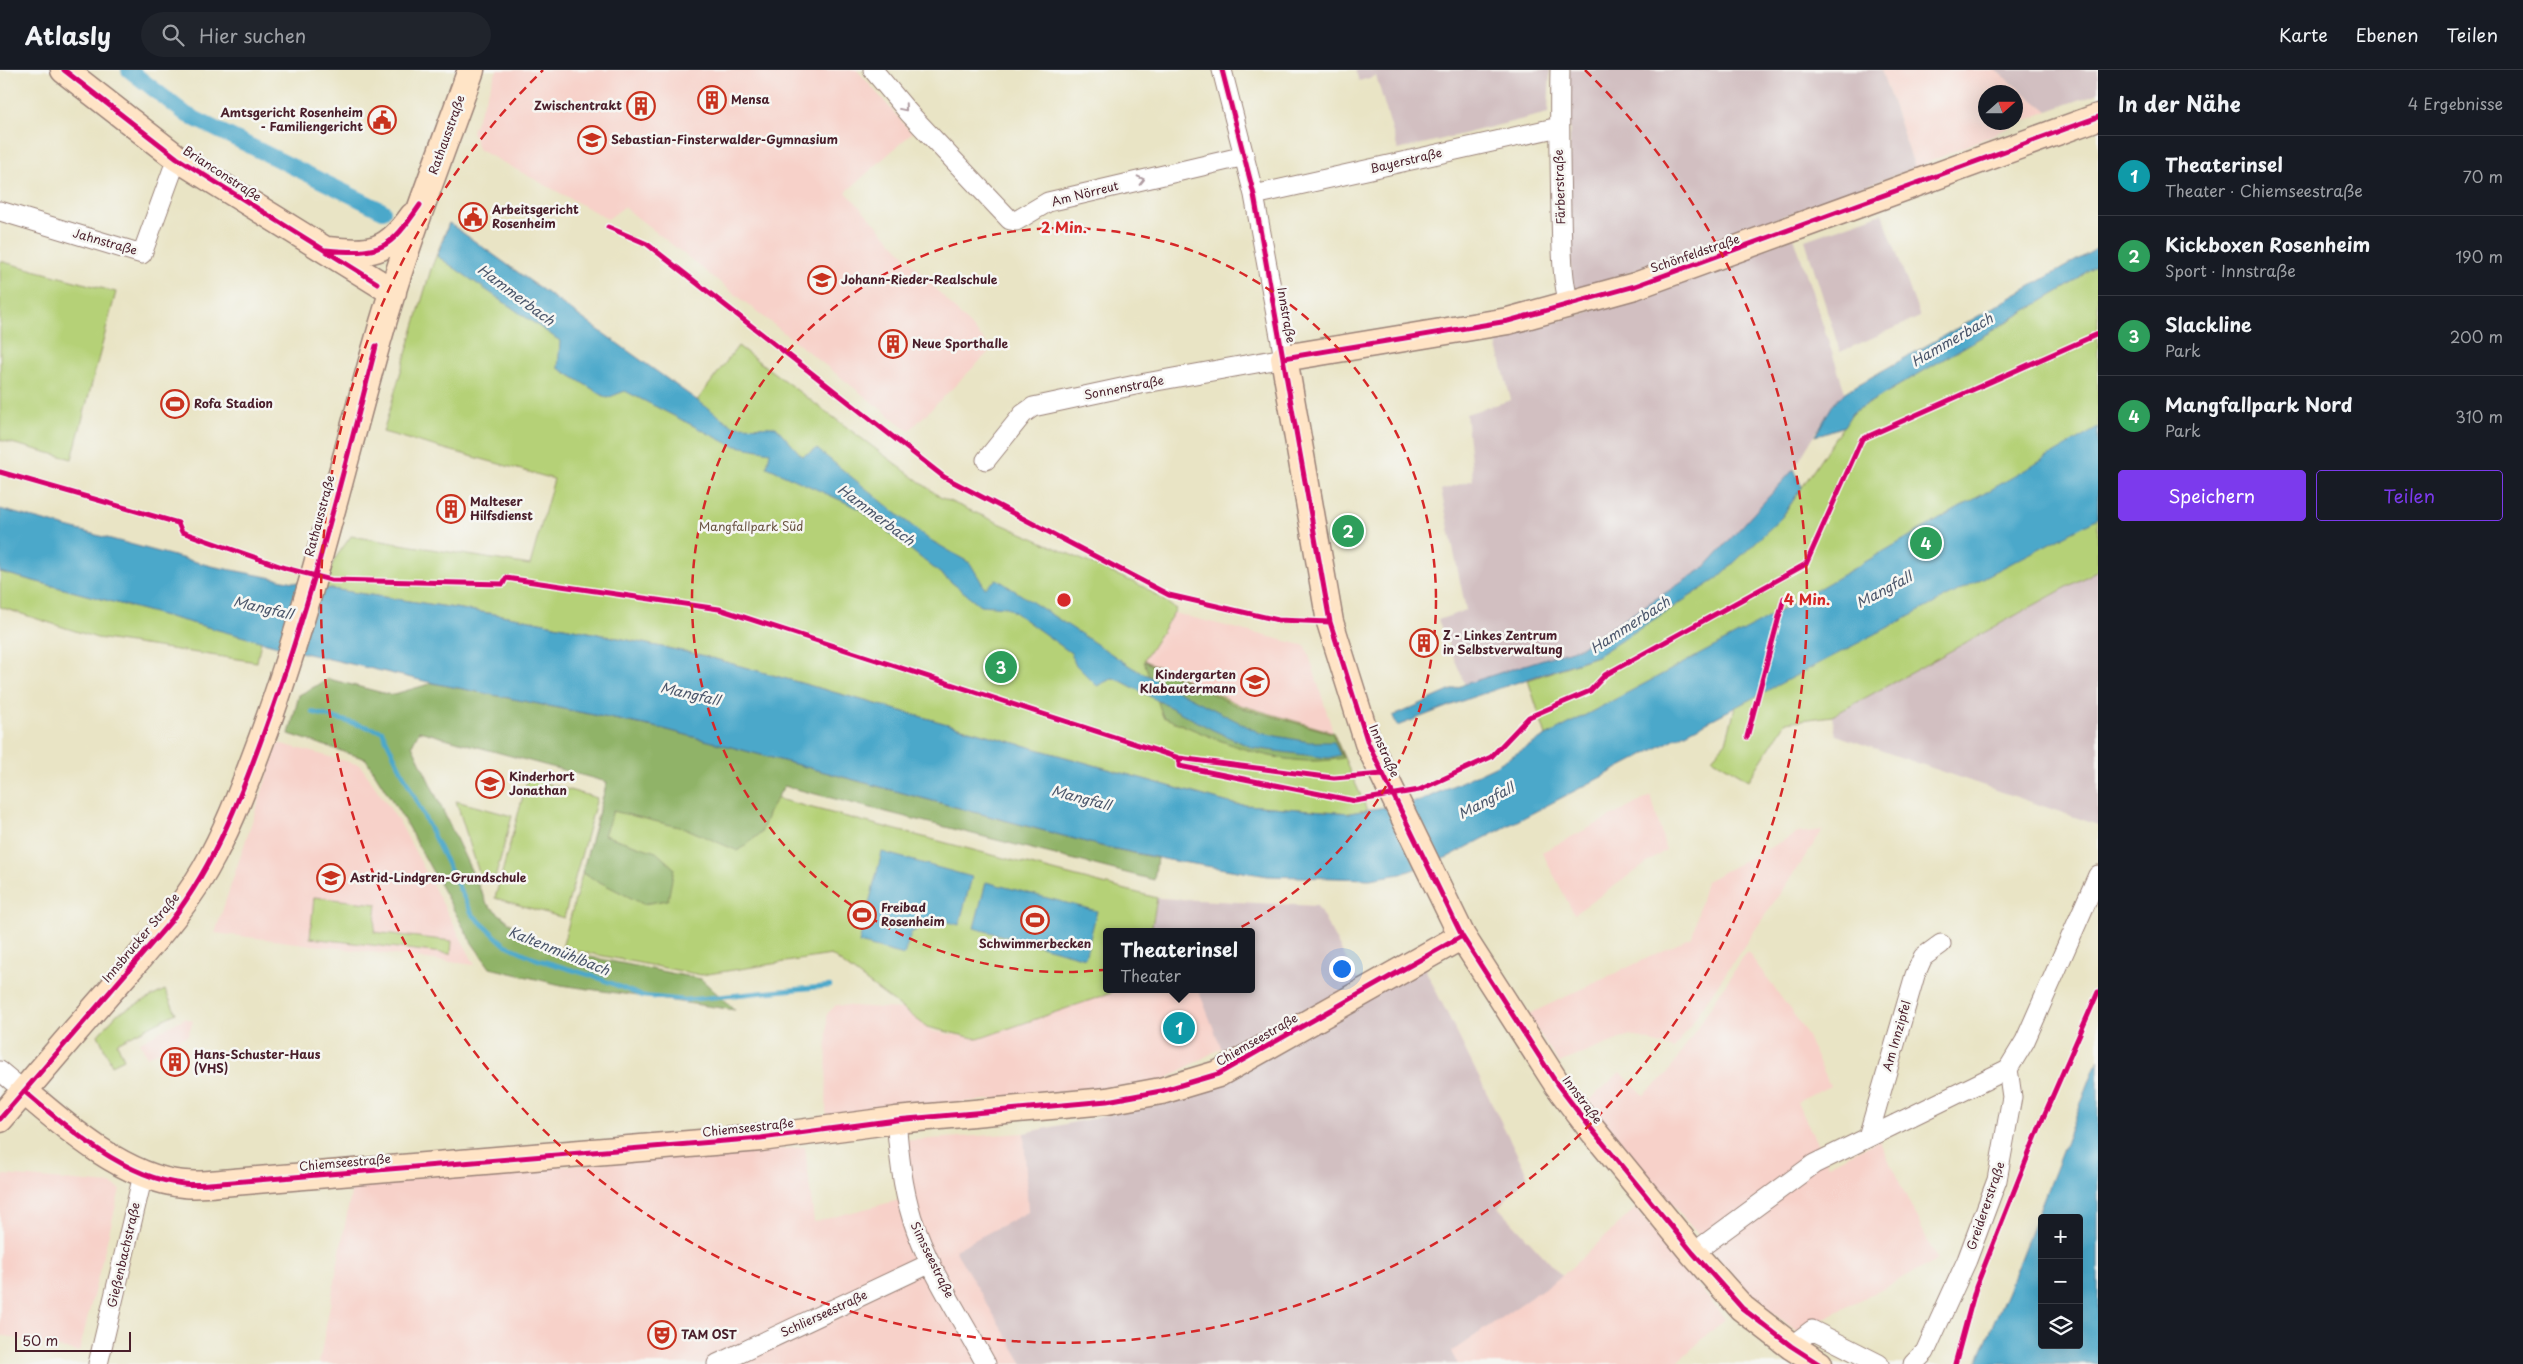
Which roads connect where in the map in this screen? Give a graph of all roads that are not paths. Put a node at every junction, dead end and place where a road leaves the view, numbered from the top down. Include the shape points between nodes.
1 (64, 70) edge
2 (471, 70) edge
3 (873, 70) edge
4 (1222, 70) edge
5 (1560, 70) edge
6 (2098, 117) edge
7 (1558, 127) junction
8 (1246, 156) junction
9 (177, 158) junction
10 (1254, 195) junction
11 (420, 205) junction
12 (0, 210) edge
13 (323, 250) junction
14 (393, 292) junction
15 (1569, 304) junction
16 (1284, 358) junction
17 (986, 460) dead end
18 (281, 690) joint
19 (2098, 875) edge
20 (1462, 936) junction
21 (1941, 944) dead end
22 (2008, 1068) junction
23 (0, 1071) edge
24 (24, 1091) junction
25 (0, 1119) edge
26 (896, 1120) junction
27 (1868, 1137) junction
28 (143, 1175) junction
29 (1693, 1252) junction
30 (931, 1263) junction
31 (1791, 1346) junction
32 (98, 1364) edge
33 (717, 1364) edge
34 (986, 1364) edge
35 (1819, 1364) edge
36 (1879, 1364) edge
37 (1913, 1364) edge

1 - 9 main road, Brianconstraße
2 - 11 main road, Rathausstraße
3 -> 8 street, Am Nörreut via 1010,220 1016,221 1048,202
4 - 8 street, Innstraße
5 - 7 street, Färberstraße
6 - 15 main road, Schönfeldstraße via 1635,286
7 - 10 street, Bayerstraße
7 - 15 street, Färberstraße via 1562,235
8 - 10 street, Innstraße
9 - 12 street, Jahnstraße via 142,254
9 - 13 main road, Brianconstraße
10 - 16 street, Innstraße
11 - 13 main road via 402,231 378,250
11 - 14 main road, Rathausstraße
13 - 14 main road, Brianconstraße
14 - 18 main road, Rathausstraße
15 - 16 main road, Schönfeldstraße via 1508,321
16 - 17 street, Sonnenstraße via 1033,407 1023,414
16 - 20 main road, Innstraße via 1332,629 1368,742
18 - 24 main road, Innsbrucker Straße via 243,790 213,856 186,901
19 - 22 street via 2025,1041
20 - 26 main road, Chiemseestraße via 1218,1074 1162,1092 1107,1102
20 - 29 main road, Innstraße via 1557,1084
21 - 27 street, Am Innzipfel via 1923,957 1915,975
22 - 27 street
22 - 37 street, Greidererstraße via 2012,1097 1997,1180 1967,1260 1933,1335 1925,1352
23 - 24 street
24 - 25 main road, Innsbrucker Straße
24 - 28 main road, Chiemseestraße via 92,1144
26 - 28 main road, Chiemseestraße via 761,1138 234,1182 184,1184
26 - 30 street, Simsseestraße via 903,1185 912,1218
27 - 29 street via 1814,1164
28 - 32 street, Gießenbachstraße
29 - 31 main road, Innstraße via 1742,1308
30 - 33 street, Schlierseestraße
30 - 34 street, Simsseestraße
31 - 35 main road, Innstraße
31 - 36 street via 1812,1330

